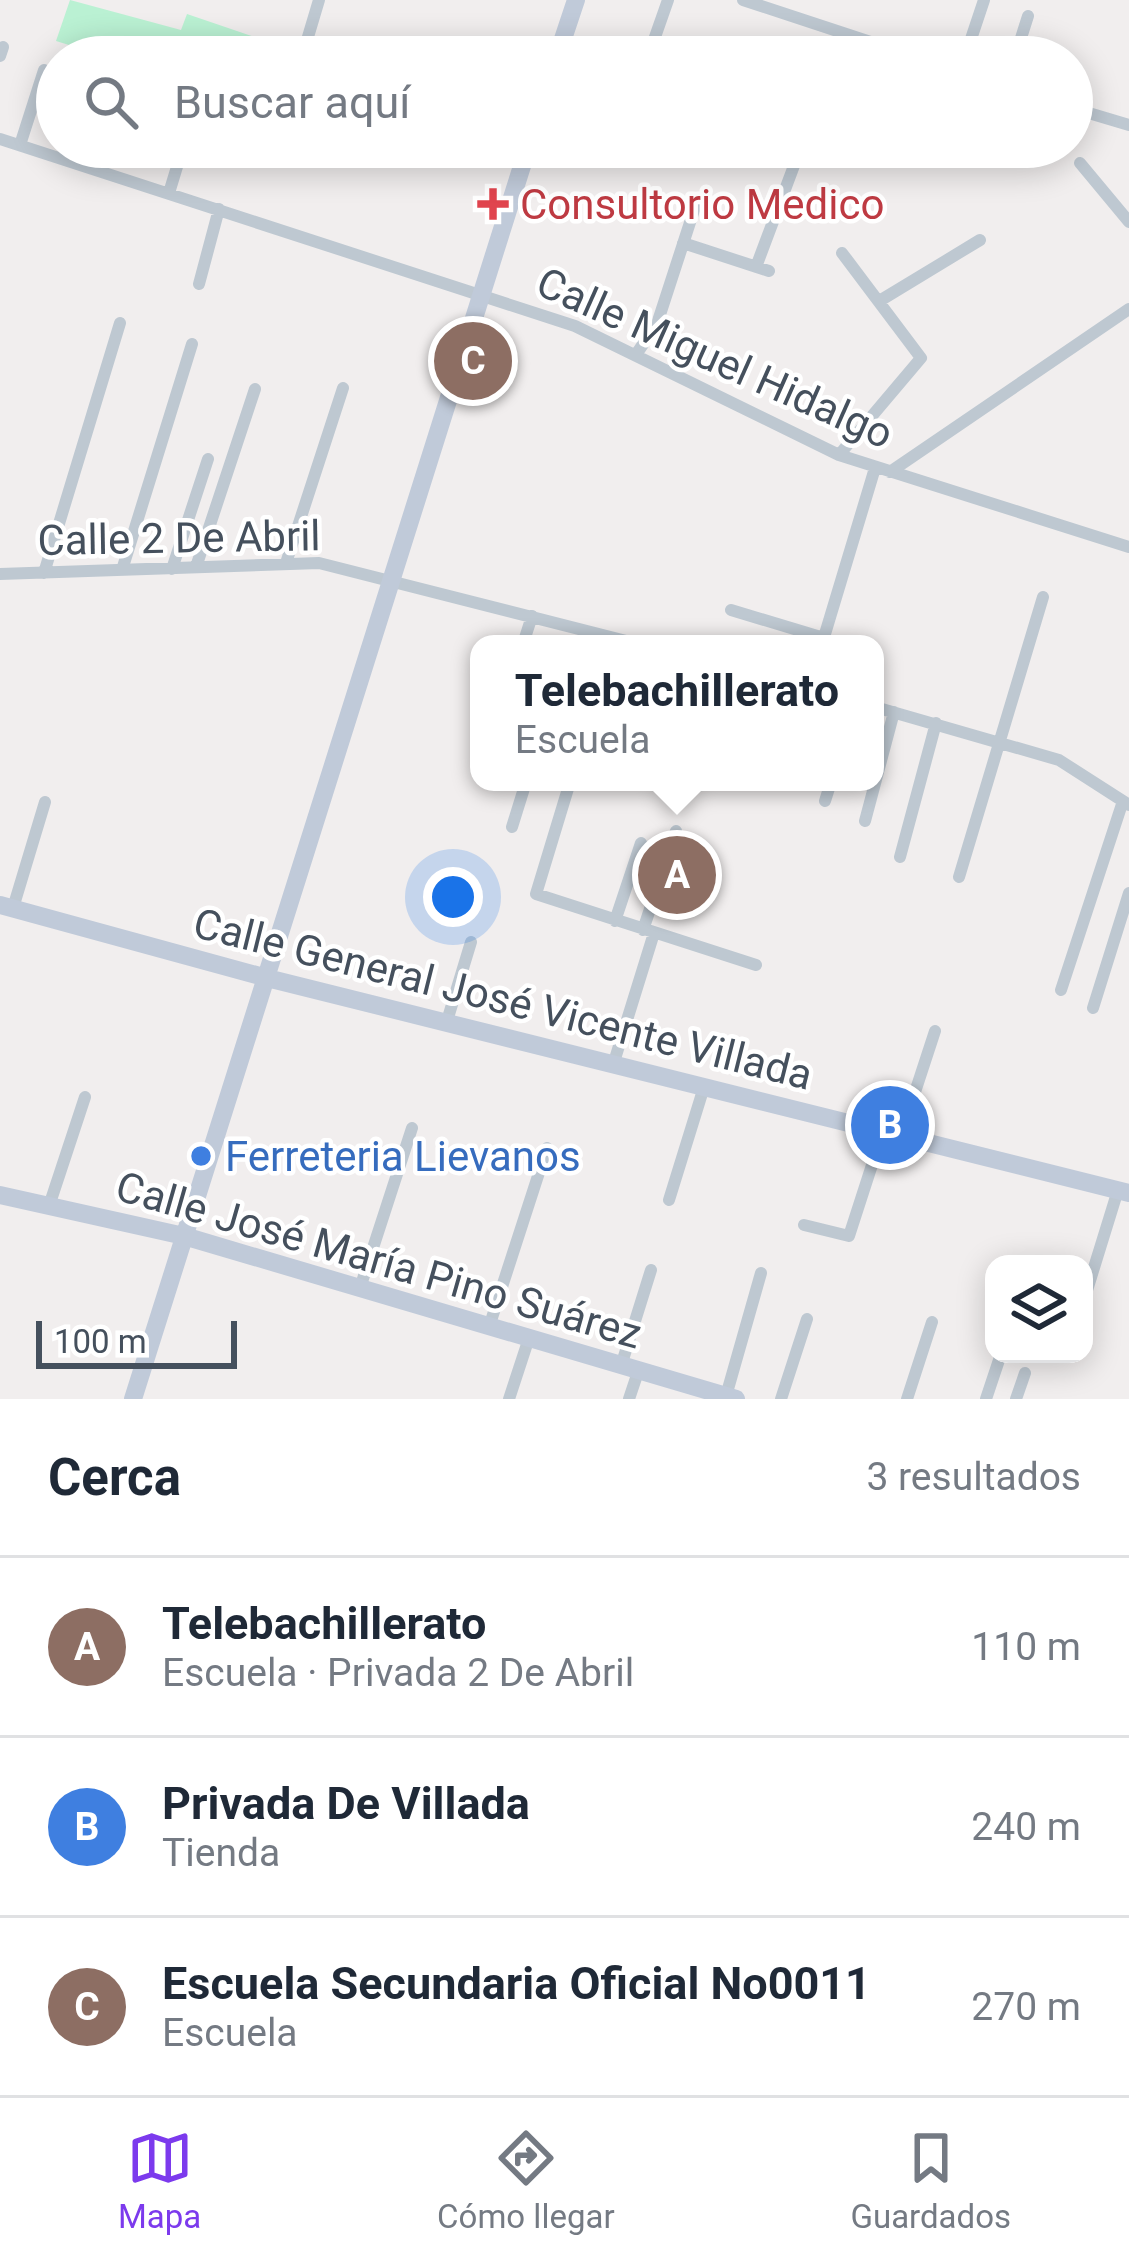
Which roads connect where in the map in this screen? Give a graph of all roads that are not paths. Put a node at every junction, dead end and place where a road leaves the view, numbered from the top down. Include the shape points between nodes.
1 (319, 0) edge
2 (576, 0) edge
3 (668, 0) edge
4 (743, 0) edge
5 (985, 0) edge
6 (1028, 16) dead end
7 (308, 36) edge
8 (564, 36) edge
9 (655, 36) edge
10 (852, 36) edge
11 (972, 36) edge
12 (1022, 36) edge
13 (36, 95) edge
14 (1093, 114) edge
15 (1129, 125) edge
16 (0, 139) edge
17 (20, 145) junction
18 (36, 150) edge
19 (93, 168) edge
20 (177, 168) edge
21 (521, 168) edge
22 (794, 168) edge
23 (1084, 168) edge
24 (99, 170) joint
25 (169, 193) junction
26 (696, 204) dead end
27 (219, 209) junction
28 (1129, 222) edge
29 (980, 240) dead end
30 (682, 243) junction
31 (842, 253) dead end
32 (199, 284) dead end
33 (482, 293) junction
34 (881, 299) junction
35 (1129, 309) edge
36 (120, 323) dead end
37 (192, 344) dead end
38 (637, 353) junction
39 (343, 388) dead end
40 (255, 389) dead end
41 (839, 455) junction
42 (208, 459) dead end
43 (874, 467) junction
44 (890, 472) junction
45 (1129, 547) edge
46 (286, 563) junction
47 (196, 567) junction
48 (172, 569) junction
49 (122, 570) junction
50 (44, 573) junction
51 (0, 574) edge
52 (389, 578) junction
53 (1043, 597) dead end
54 (731, 610) dead end
55 (532, 616) junction
56 (574, 627) junction
57 (526, 635) edge
58 (572, 635) edge
59 (597, 635) edge
60 (805, 635) edge
61 (825, 635) edge
62 (884, 709) edge
63 (894, 712) junction
64 (936, 723) junction
65 (1003, 740) junction
66 (884, 751) edge
67 (523, 791) edge
68 (567, 791) edge
69 (828, 791) edge
70 (874, 791) edge
71 (825, 801) dead end
72 (45, 802) dead end
73 (1126, 803) edge
74 (866, 821) dead end
75 (512, 826) dead end
76 (676, 831) dead end
77 (641, 843) dead end
78 (899, 857) dead end
79 (959, 878) dead end
80 (1129, 893) edge
81 (7, 907) edge
82 (616, 921) junction
83 (649, 931) junction
84 (471, 942) dead end
85 (756, 964) dead end
86 (267, 978) junction
87 (1061, 990) dead end
88 (1094, 1008) dead end
89 (447, 1021) junction
90 (935, 1031) dead end
91 (614, 1062) junction
92 (704, 1087) junction
93 (85, 1097) dead end
94 (412, 1128) dead end
95 (891, 1137) junction
96 (547, 1148) dead end
97 (1124, 1192) edge
98 (0, 1195) edge
99 (669, 1200) dead end
100 (49, 1206) junction
101 (804, 1225) dead end
102 (184, 1236) junction
103 (651, 1270) dead end
104 (761, 1273) dead end
105 (1093, 1276) edge
106 (360, 1288) junction
107 (807, 1319) dead end
108 (932, 1322) dead end
109 (489, 1327) junction
110 (529, 1338) junction
111 (998, 1363) edge
112 (629, 1369) junction
113 (1025, 1372) dead end
114 (732, 1398) edge
115 (133, 1399) edge
116 (509, 1399) edge
117 (629, 1399) edge
118 (781, 1399) edge
119 (907, 1399) edge
120 (986, 1399) edge
121 (1016, 1399) edge

1 - 7 street
2 - 8 main road
3 - 9 street
4 - 10 street
5 - 11 street
6 - 12 street
13 - 17 street
14 - 15 street
16 - 17 street, Calle Miguel Hidalgo
17 - 18 street, Calle Miguel Hidalgo
19 - 24 street, Calle Miguel Hidalgo
20 - 25 street
21 - 33 main road
22 - 30 street via 762,269
23 - 28 street
24 - 25 street, Calle Miguel Hidalgo
25 - 27 street, Calle Miguel Hidalgo
26 - 30 street
27 - 32 street
27 - 33 street, Calle Miguel Hidalgo
29 - 34 street
30 - 38 street via 657,324
31 - 34 street
33 - 38 street, Calle Miguel Hidalgo
33 - 52 main road
34 - 41 street via 921,358
35 - 44 street
36 - 50 street
37 - 49 street
38 - 41 street, Calle Miguel Hidalgo
39 - 46 street
40 - 47 street
41 - 43 street, Calle Miguel Hidalgo
42 - 48 street
43 - 44 street, Calle Miguel Hidalgo
43 - 61 street
44 - 45 street, Calle Miguel Hidalgo
46 - 47 street, Calle 2 De Abril
46 - 52 street, Calle 2 De Abril
47 - 48 street, Calle 2 De Abril
48 - 49 street, Calle 2 De Abril
49 - 50 street, Calle 2 De Abril
50 - 51 street, Calle 2 De Abril
52 - 55 street, Calle 2 De Abril
52 - 86 main road
53 - 65 street
54 - 60 street
55 - 56 street, Calle 2 De Abril
55 - 57 street
56 - 58 street
56 - 59 street, Calle 2 De Abril
62 - 63 street
63 - 64 street
63 - 66 street
64 - 65 street
64 - 78 street
65 - 73 street via 1059,760
65 - 79 street
67 - 75 street
68 - 82 street via 536,894
69 - 71 street
70 - 74 street
72 - 81 street
73 - 87 street
76 - 83 street
77 - 82 street
80 - 88 street
81 - 86 main road, Calle General José Vicente Villada
82 - 83 street
83 - 85 street
83 - 91 street
84 - 89 street
86 - 89 main road, Calle General José Vicente Villada
86 - 102 main road
89 - 91 main road, Calle General José Vicente Villada
90 - 95 street
91 - 92 main road, Calle General José Vicente Villada
92 - 95 main road, Calle General José Vicente Villada
92 - 99 street
93 - 100 street
94 - 106 street
95 - 97 main road, Calle General José Vicente Villada
95 - 101 street via 849,1236
96 - 109 street
97 - 105 street
98 - 100 main road, Calle José María Pino Suárez
100 - 102 main road, Calle José María Pino Suárez
102 - 106 main road, Calle José María Pino Suárez
102 - 115 main road
103 - 112 street
104 - 114 street
106 - 109 main road, Calle José María Pino Suárez
107 - 118 street
108 - 119 street
109 - 110 main road, Calle José María Pino Suárez
110 - 112 main road, Calle José María Pino Suárez
110 - 116 street
111 - 120 street
112 - 114 main road, Calle José María Pino Suárez
112 - 117 street
113 - 121 street

